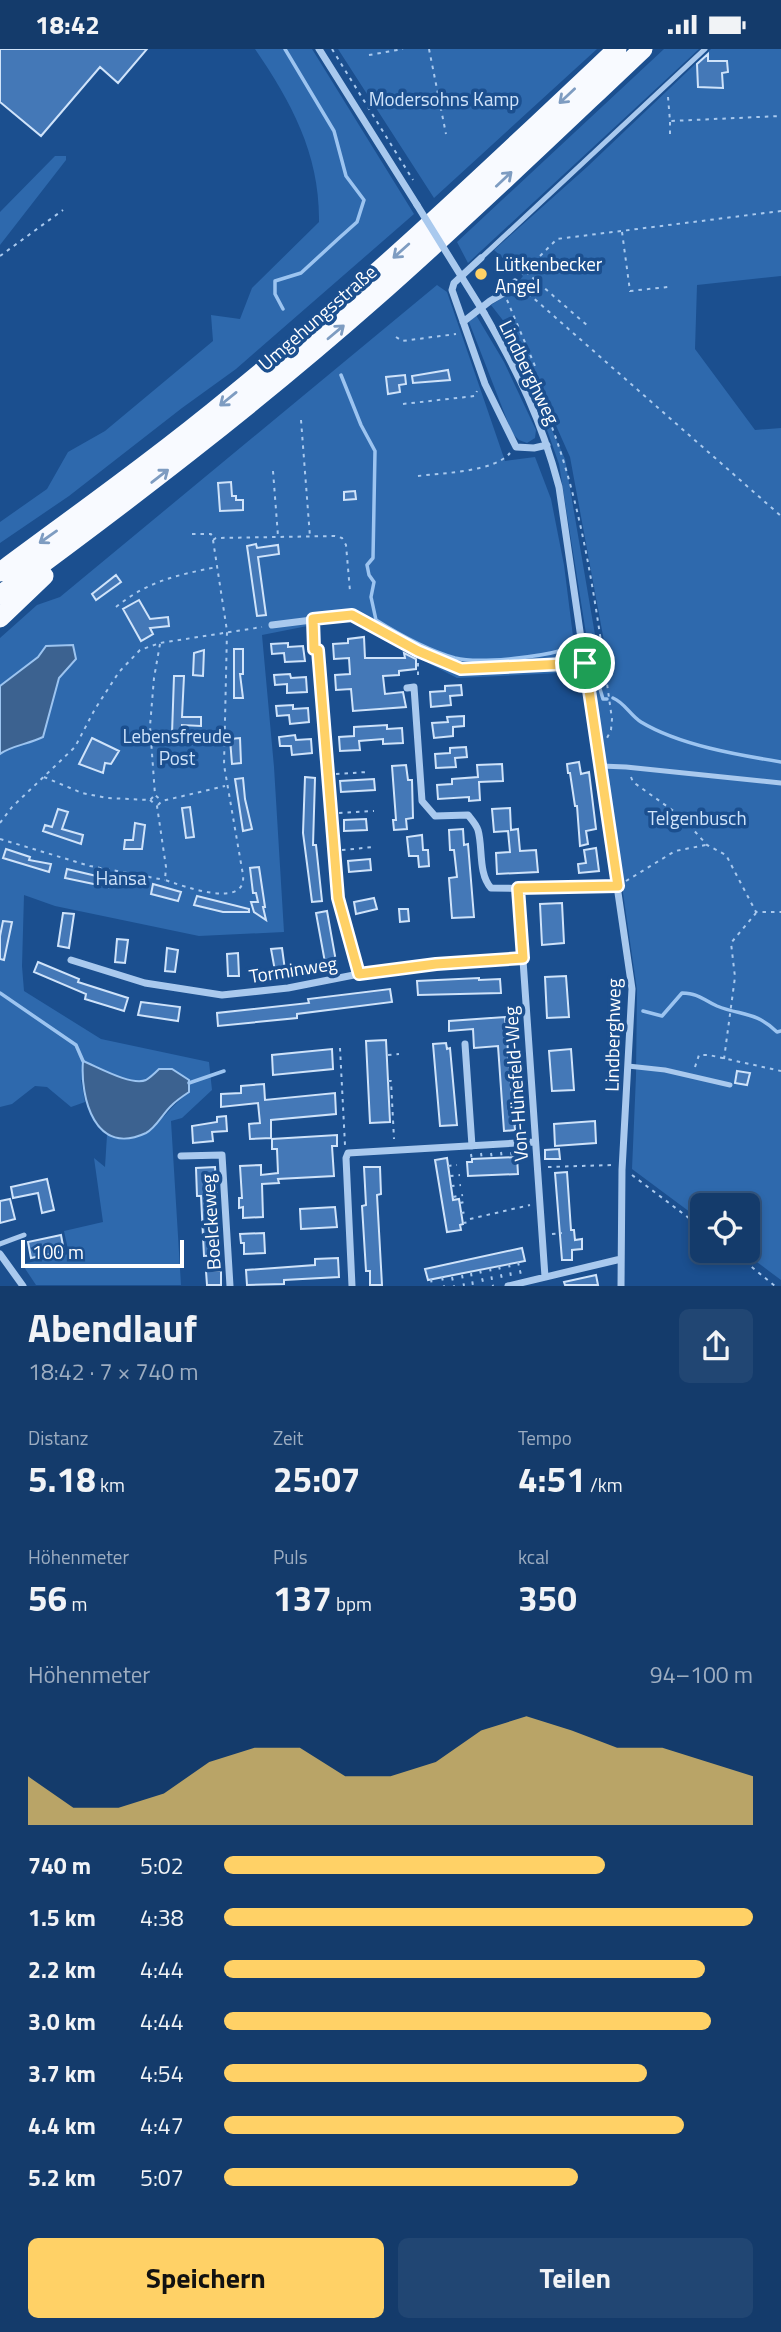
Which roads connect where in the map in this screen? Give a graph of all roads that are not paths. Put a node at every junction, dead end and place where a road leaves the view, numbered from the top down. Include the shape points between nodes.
1 (319, 49) edge
2 (617, 49) edge
3 (643, 49) edge
4 (705, 49) edge
5 (481, 258) joint
6 (515, 282) road end
7 (463, 322) junction
8 (547, 445) junction
9 (106, 518) junction
10 (19, 558) junction
11 (0, 566) edge
12 (0, 572) edge
13 (0, 595) edge
14 (0, 618) edge
15 (272, 625) road end
16 (318, 650) road end
17 (585, 663) junction
18 (410, 688) road end
19 (601, 766) junction
20 (781, 783) edge
21 (518, 888) junction
22 (546, 889) road end
23 (523, 958) junction
24 (71, 960) dead end
25 (359, 974) junction
26 (465, 1044) dead end
27 (628, 1066) junction
28 (730, 1084) dead end
29 (535, 1142) junction
30 (472, 1146) junction
31 (181, 1156) dead end
32 (24, 1235) dead end
33 (0, 1244) edge
34 (0, 1254) edge
35 (621, 1259) junction
36 (545, 1277) junction
37 (508, 1285) edge
38 (23, 1286) edge
39 (230, 1286) edge
40 (352, 1286) edge
41 (621, 1286) edge

1 - 8 street, Lindberghweg, bridge via 484,313 532,404
2 -> 10 highway, Umgehungsstraße via 431,223 233,396
9 -> 3 highway, Umgehungsstraße via 375,299
4 - 5 lane
5 - 7 street via 452,290
6 - 7 street, Lindberghweg
7 - 8 street, Lindberghweg via 485,384 516,447
8 - 17 street, Lindberghweg via 566,523
9 - 13 highway, Umgehungsstraße
9 - 14 highway
10 - 11 highway
10 - 12 highway, Umgehungsstraße
15 - 17 street via 352,615 461,669
16 - 25 street via 338,898
17 - 19 street, Lindberghweg
18 - 21 street via 422,801 435,816 468,815 477,827 487,884 497,890
19 - 20 lane
19 - 27 street, Lindberghweg via 632,989
21 - 22 street
21 - 23 street, Von-Hünefeld-Weg
23 - 25 street, Torminweg
23 - 29 street, Von-Hünefeld-Weg
24 - 25 street, Torminweg via 145,983 222,995
26 - 30 street
27 - 28 lane
27 - 35 street, Lindberghweg
29 - 30 street
29 - 36 street, Von-Hünefeld-Weg
30 - 40 street via 348,1153
31 - 39 street, Boelckeweg via 222,1155
32 - 33 lane
34 - 38 street
35 - 36 street
35 - 41 street, Lindberghweg
36 - 37 street

